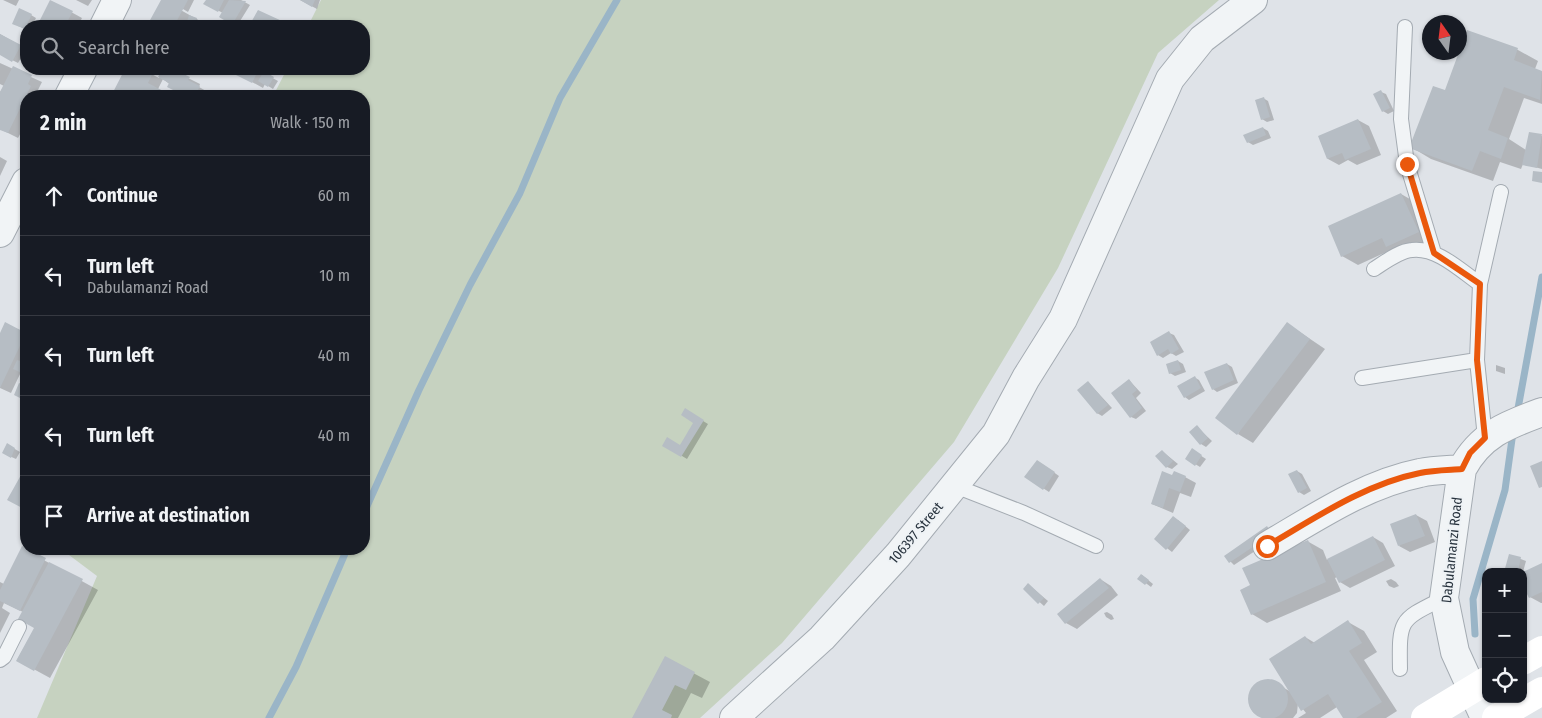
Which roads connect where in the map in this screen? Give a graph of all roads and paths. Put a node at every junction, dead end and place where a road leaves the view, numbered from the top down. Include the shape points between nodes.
1 (117, 0) edge
2 (1253, 0) edge
3 (107, 20) edge
4 (1405, 26) dead end
5 (80, 75) edge
6 (72, 90) edge
7 (1501, 192) dead end
8 (20, 194) edge
9 (0, 233) edge
10 (1434, 253) junction
11 (1374, 269) dead end
12 (1480, 284) junction
13 (1477, 360) junction
14 (1362, 378) dead end
15 (1515, 424) edge
16 (1462, 469) junction
17 (955, 486) junction
18 (1096, 546) dead end
19 (1267, 546) dead end
20 (1444, 598) junction
21 (19, 627) dead end
22 (1542, 650) edge
23 (1527, 659) edge
24 (0, 660) edge
25 (1400, 669) dead end
26 (1479, 685) edge
27 (1542, 691) edge
28 (734, 718) edge
29 (1425, 718) edge
30 (1485, 718) edge
31 (1496, 718) edge

1 - 3 street
2 - 17 street, 106397 Street via 1202,39 1170,79 1063,319 996,434
4 - 10 lane via 1401,119 1407,164
5 - 6 street
7 - 12 lane
8 - 9 street
10 - 11 lane via 1413,250
10 - 12 lane
12 - 13 lane
13 - 14 lane
13 - 15 lane
15 - 16 street, Dabulamanzi Road via 1470,453
16 - 19 street via 1420,473 1393,481 1345,501
16 - 20 street, Dabulamanzi Road
17 - 18 lane
17 - 28 street, 106397 Street via 822,638
20 - 25 lane via 1409,616 1402,626
20 - 26 street, Dabulamanzi Road via 1455,652
21 - 24 lane
22 - 23 main road
26 - 29 main road
26 - 30 street, Dabulamanzi Road
27 - 31 main road

